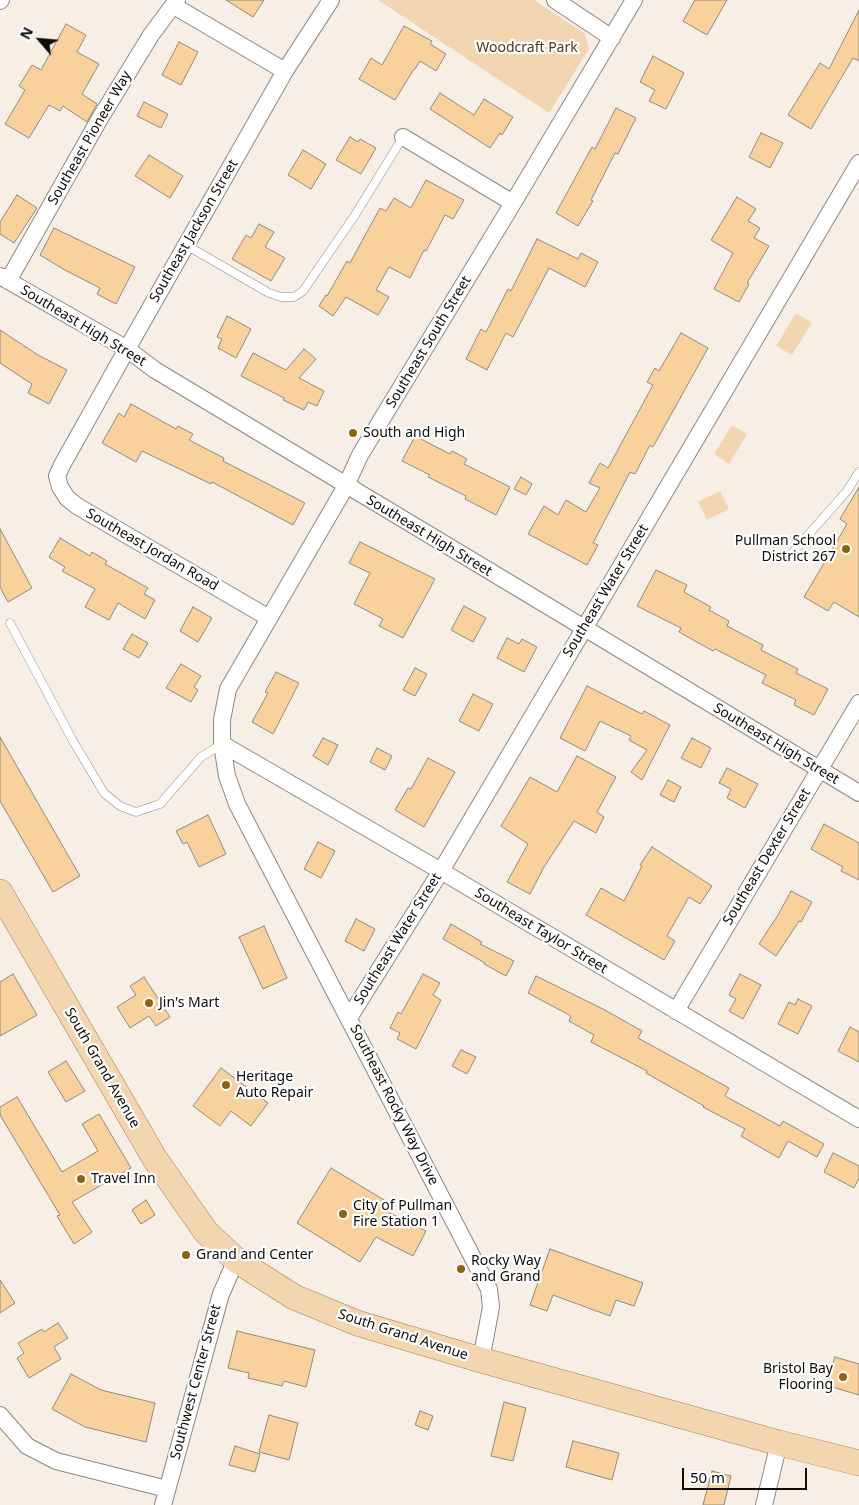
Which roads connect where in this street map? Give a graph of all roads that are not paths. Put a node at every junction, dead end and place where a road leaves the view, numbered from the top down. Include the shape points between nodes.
1 (331, 0) edge
2 (555, 0) edge
3 (634, 0) edge
4 (176, 3) edge
5 (612, 38) junction
6 (286, 71) junction
7 (403, 137) joint
8 (859, 163) edge
9 (513, 203) junction
10 (186, 245) junction
11 (4, 278) edge
12 (127, 349) junction
13 (62, 465) joint
14 (859, 472) edge
15 (346, 486) junction
16 (794, 551) dead end
17 (269, 618) junction
18 (10, 623) dead end
19 (584, 628) junction
20 (859, 703) edge
21 (222, 744) junction
22 (819, 770) junction
23 (227, 776) joint
24 (859, 793) edge
25 (441, 871) junction
26 (0, 892) edge
27 (676, 1011) junction
28 (349, 1018) junction
29 (859, 1119) edge
30 (236, 1260) junction
31 (481, 1360) junction
32 (0, 1415) edge
33 (779, 1443) junction
34 (859, 1463) edge
35 (165, 1497) edge
36 (764, 1505) edge

1 - 6 street, Southeast Jackson Street
2 - 5 street
3 - 5 street, Southeast South Street
4 - 6 street
4 - 11 street, Southeast Pioneer Way via 151,35
5 - 9 street, Southeast South Street
6 - 10 street, Southeast Jackson Street
7 - 9 street
7 - 10 lane via 355,215 303,291 294,297 269,293
8 - 19 street, Southeast Water Street
9 - 15 street, Southeast South Street via 360,455
10 - 12 street, Southeast Jackson Street
11 - 12 street, Southeast High Street
12 - 13 street, Southeast Jackson Street
12 - 15 street, Southeast High Street via 155,370
13 - 17 street, Southeast Jordan Road via 57,476 60,487 77,506
14 - 16 lane via 847,491
15 - 17 street, Southeast South Street
15 - 19 street, Southeast High Street
17 - 21 street, Southeast South Street via 228,689 222,720
18 - 21 lane via 73,741 104,792 120,806 136,812 160,804 201,757
19 - 22 street, Southeast High Street
19 - 25 street, Southeast Water Street
20 - 22 street, Southeast Dexter Street
21 - 23 street, Southeast South Street
21 - 25 street, Southeast Taylor Street
22 - 24 street, Southeast High Street
22 - 27 street, Southeast Dexter Street
23 - 28 street, Southeast Rocky Way Drive via 237,804
25 - 27 street, Southeast Taylor Street
25 - 28 street, Southeast Water Street
26 - 30 main road, South Grand Avenue via 155,1159 206,1232
27 - 29 street, Southeast Taylor Street
28 - 31 street, Southeast Rocky Way Drive via 490,1289 491,1307
30 - 31 main road, South Grand Avenue via 294,1297 357,1323
30 - 35 street, Southwest Center Street via 221,1294
31 - 33 main road, South Grand Avenue
32 - 35 street via 27,1446 56,1461
33 - 34 main road, South Grand Avenue
33 - 36 street

